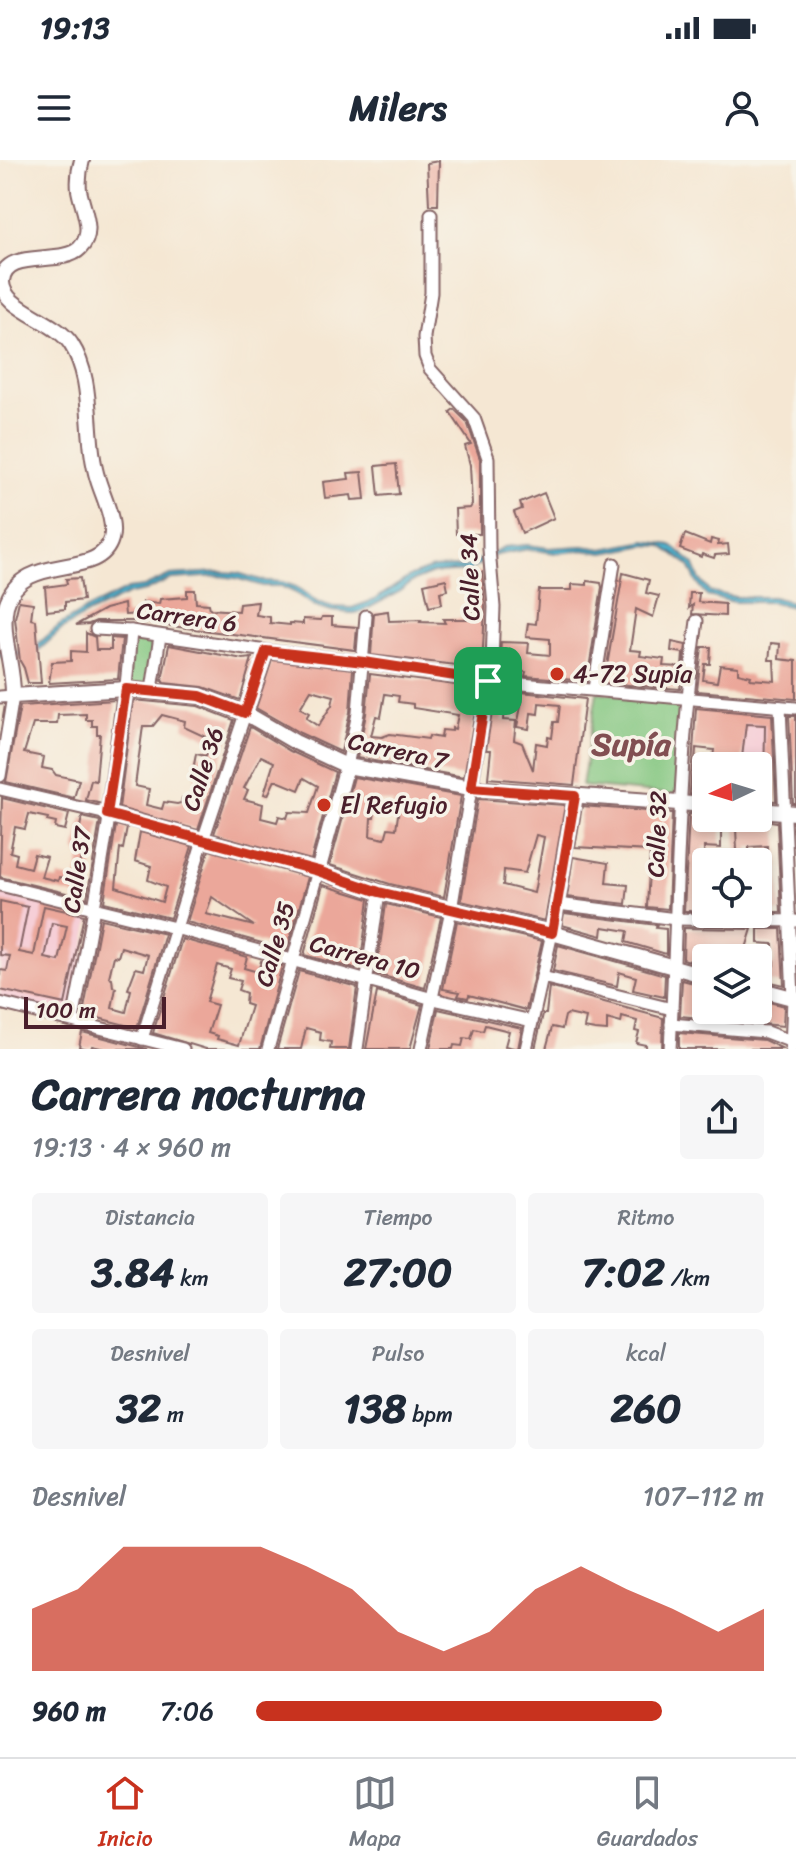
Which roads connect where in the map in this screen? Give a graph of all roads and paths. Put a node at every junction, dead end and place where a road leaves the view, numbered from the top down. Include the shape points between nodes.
1 (82, 160) edge
2 (431, 214) dead end
3 (614, 564) dead end
4 (366, 616) dead end
5 (697, 621) dead end
6 (96, 629) dead end
7 (131, 631) junction
8 (160, 636) junction
9 (266, 651) junction
10 (364, 662) junction
11 (488, 681) junction
12 (126, 689) junction
13 (594, 689) junction
14 (152, 690) junction
15 (6, 696) edge
16 (686, 698) junction
17 (780, 707) junction
18 (796, 708) edge
19 (245, 713) junction
20 (347, 766) junction
21 (0, 776) edge
22 (471, 788) junction
23 (0, 789) edge
24 (575, 796) junction
25 (679, 803) junction
26 (692, 804) edge
27 (790, 813) edge
28 (107, 814) junction
29 (203, 840) junction
30 (318, 871) junction
31 (0, 885) edge
32 (379, 892) junction
33 (558, 904) junction
34 (94, 908) junction
35 (451, 910) junction
36 (676, 919) junction
37 (792, 921) edge
38 (175, 928) junction
39 (552, 933) junction
40 (293, 960) junction
41 (672, 967) junction
42 (692, 972) edge
43 (542, 977) junction
44 (368, 980) junction
45 (772, 992) edge
46 (795, 998) edge
47 (432, 999) junction
48 (0, 1003) edge
49 (672, 1009) junction
50 (73, 1020) junction
51 (532, 1021) junction
52 (671, 1024) junction
53 (142, 1039) junction
54 (793, 1045) edge
55 (183, 1049) edge
56 (268, 1049) edge
57 (357, 1049) edge
58 (421, 1049) edge
59 (526, 1049) edge
60 (670, 1049) edge

1 - 15 main road via 79,191 88,234 80,248 67,256 20,260 2,279 4,293 13,303 58,328 79,357 91,459 112,537 94,560 41,570 18,584 5,609 13,675
2 - 11 street, Calle 34 via 425,356 430,369 474,418 489,473 494,625
3 - 13 street
4 - 10 street, Calle 35
5 - 16 street, Calle 32
6 - 7 street, Carrera 6
7 - 8 street, Carrera 6
7 - 12 street, Calle 37
8 - 9 street, Carrera 6
8 - 14 street
9 - 10 street, Carrera 6
9 - 19 street, Calle 36
10 - 11 street, Carrera 6
10 - 20 street, Calle 35
11 - 13 street, Carrera 6
11 - 22 street, Calle 34
12 - 14 main road, Carrera 7
12 - 15 main road, Carrera 7
12 - 28 street, Calle 37
13 - 16 street, Carrera 6
14 - 19 main road, Carrera 7 via 200,696
15 - 21 street
16 - 17 street, Carrera 6
16 - 25 street, Calle 32
17 - 18 street, Carrera 6
17 - 27 street
19 - 20 main road, Carrera 7
19 - 29 street, Calle 36
20 - 22 main road, Carrera 7
20 - 30 main road, Calle 35
22 - 24 main road, Carrera 7
22 - 35 street, Calle 34
23 - 28 street
24 - 25 main road, Carrera 7
24 - 33 street
25 - 26 main road, Carrera 7
25 - 36 street, Calle 32
27 - 37 street
28 - 29 street
28 - 34 street, Calle 37
29 - 30 street
29 - 38 street, Calle 36
30 - 32 main road
30 - 40 street, Calle 35
31 - 34 street, Carrera 10
32 - 35 main road
32 - 44 street
33 - 36 street
33 - 39 street
34 - 38 street, Carrera 10
34 - 50 street, Calle 37
35 - 39 main road
35 - 47 street, Calle 34
36 - 37 street
36 - 41 street, Calle 32
37 - 46 street
38 - 40 street, Carrera 10
38 - 53 street, Calle 36
39 - 41 main road
39 - 43 street
40 - 44 street, Carrera 10
40 - 56 street, Calle 35
41 - 42 main road
41 - 49 street, Calle 32
43 - 49 street
43 - 51 street
44 - 47 street, Carrera 10
44 - 57 street
45 - 46 main road
46 - 54 street
47 - 51 street, Carrera 10
47 - 58 street, Calle 34
48 - 50 street
49 - 52 street, Calle 32
50 - 53 street
51 - 59 street
52 - 54 street via 766,1032
52 - 60 street, Calle 32
53 - 55 street

